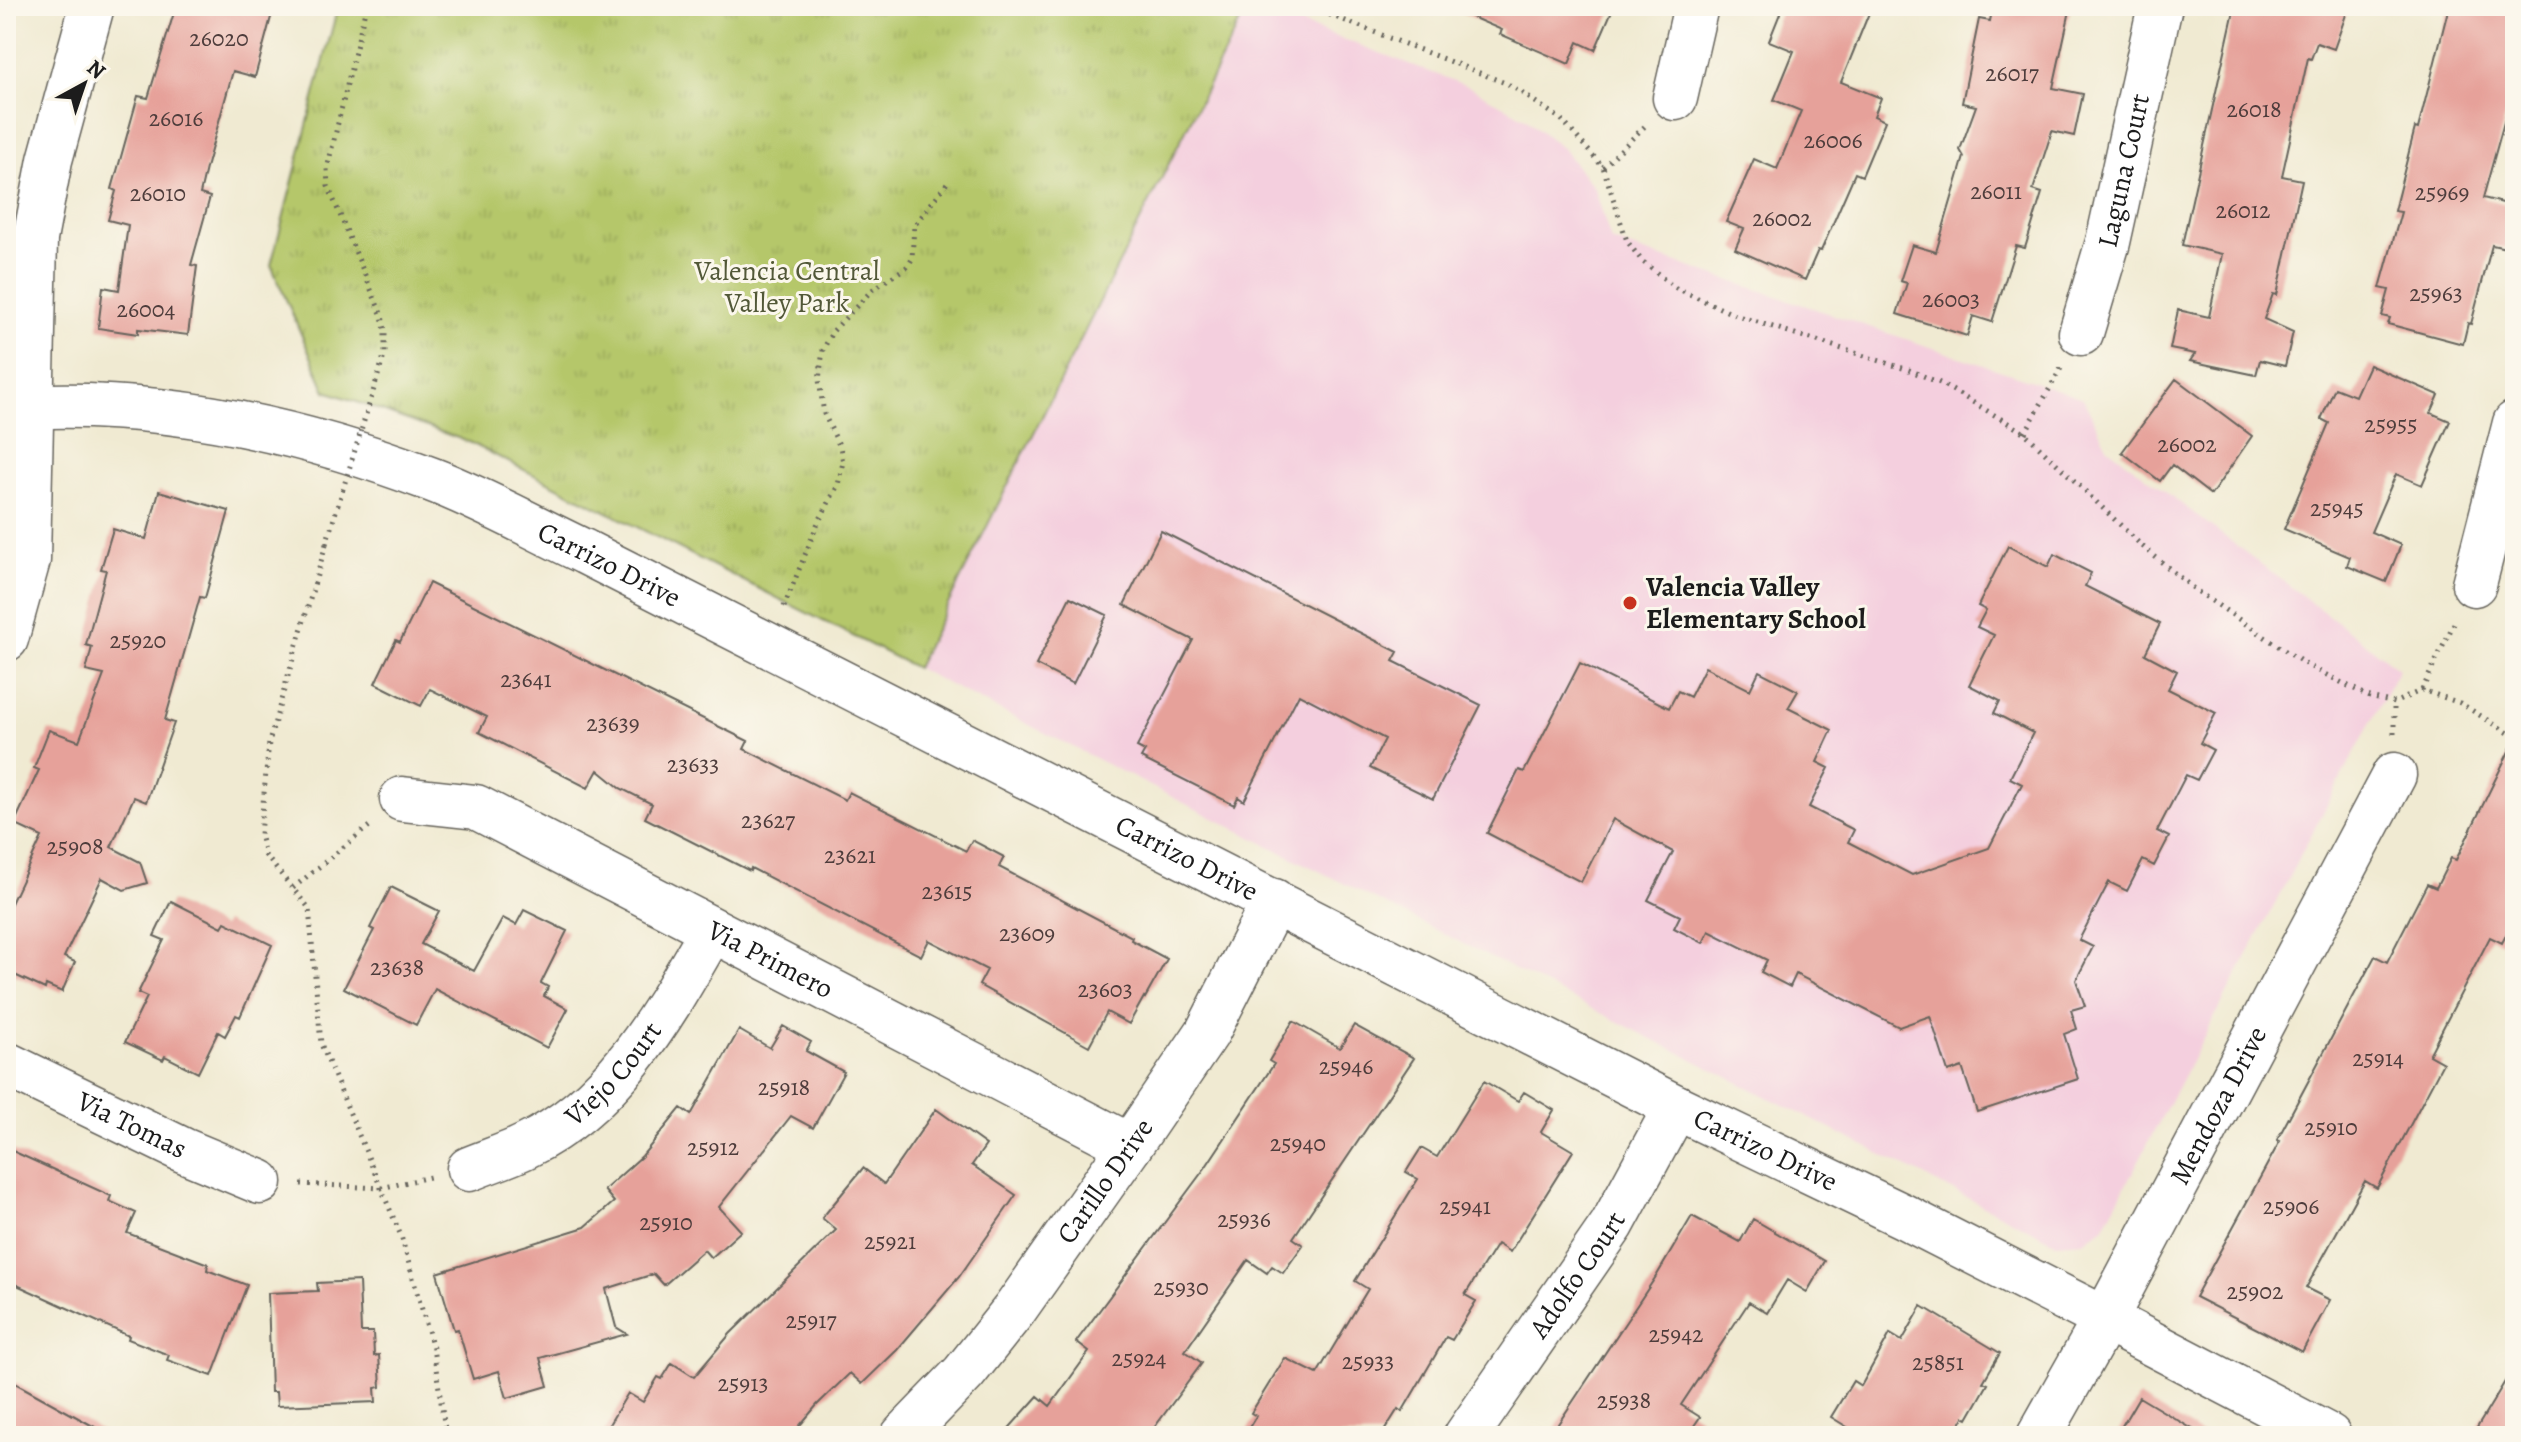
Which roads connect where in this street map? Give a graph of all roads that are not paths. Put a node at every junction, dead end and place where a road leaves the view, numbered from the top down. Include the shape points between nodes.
1 (92, 6) edge
2 (1696, 6) edge
3 (2160, 6) edge
4 (1675, 98) road end
5 (2081, 333) road end
6 (18, 407) edge
7 (2515, 423) edge
8 (2474, 584) road end
9 (6, 639) edge
10 (2394, 775) dead end
11 (402, 799) road end
12 (1274, 901) junction
13 (712, 930) junction
14 (6, 1064) edge
15 (1676, 1107) junction
16 (1130, 1146) junction
17 (469, 1169) road end
18 (260, 1182) road end
19 (2105, 1319) junction
20 (903, 1436) edge
21 (1466, 1436) edge
22 (2039, 1436) edge
23 (2329, 1436) edge

1 - 6 street via 50,160 35,239
2 - 4 street
3 - 5 street, Laguna Court via 2108,242
6 - 9 street via 28,560
6 - 12 street, Carrizo Drive via 148,409 252,425 433,480
7 - 8 street
10 - 19 street, Mendoza Drive
11 - 13 street, Via Primero via 476,807
12 - 15 street, Carrizo Drive
12 - 16 street, Carillo Drive via 1207,1033
13 - 16 street, Via Primero
13 - 17 street, Viejo Court via 627,1066 581,1111 528,1145
14 - 18 street, Via Tomas
15 - 19 street, Carrizo Drive
15 - 21 street, Adolfo Court via 1612,1225
16 - 20 street, Carillo Drive via 1015,1309 964,1373
19 - 22 street, Mendoza Drive
19 - 23 street, Carrizo Drive

